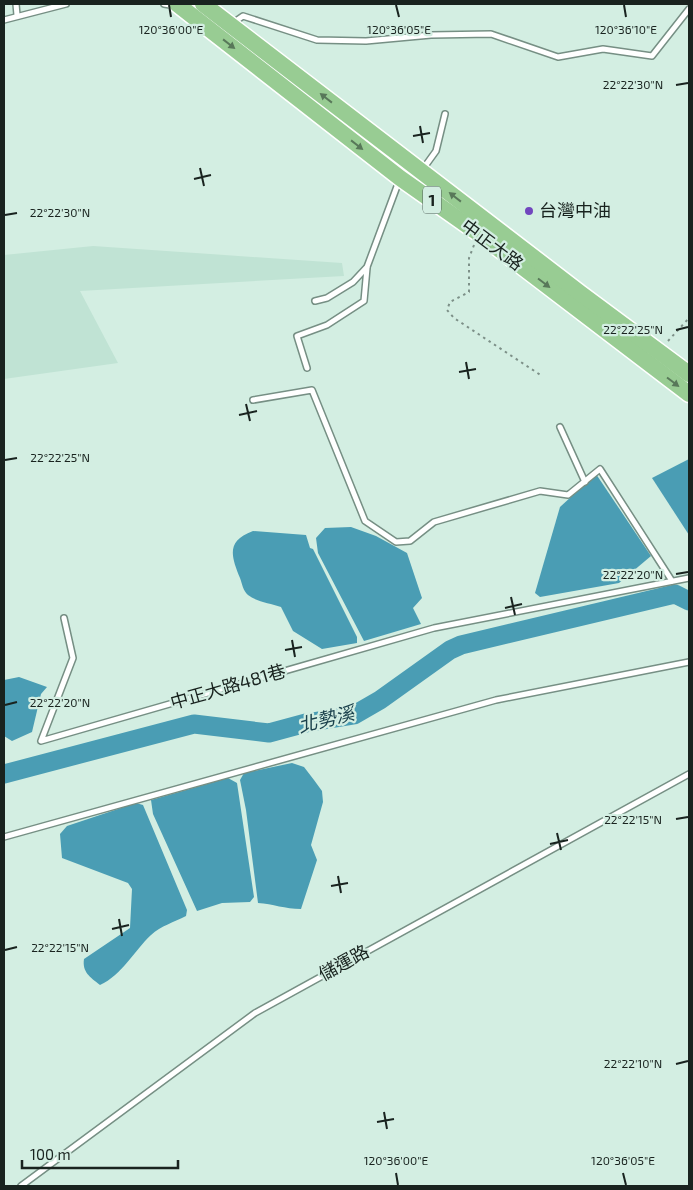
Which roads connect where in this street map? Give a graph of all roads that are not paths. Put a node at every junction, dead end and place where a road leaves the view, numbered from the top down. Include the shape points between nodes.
1 (16, 4) edge
2 (66, 4) edge
3 (164, 4) edge
4 (188, 5) edge
5 (689, 8) edge
6 (17, 15) junction
7 (4, 20) edge
8 (231, 25) junction
9 (445, 114) dead end
10 (421, 172) junction
11 (400, 178) junction
12 (510, 249) junction
13 (367, 267) junction
14 (315, 301) dead end
15 (306, 368) dead end
16 (689, 374) edge
17 (689, 394) edge
18 (253, 400) dead end
19 (560, 427) dead end
20 (585, 482) junction
21 (689, 578) edge
22 (672, 582) junction
23 (64, 618) dead end
24 (689, 662) edge
25 (689, 774) edge
26 (4, 837) edge
27 (21, 1186) edge

1 - 6 lane
2 - 6 lane
3 - 4 lane
4 - 8 main road, 中正大路 / 1
4 -> 11 main road, 中正大路 / 1
5 - 8 lane via 652,56 604,49 558,57 491,34 366,41 317,40 243,16
6 - 7 lane
10 -> 8 main road, 中正大路 / 1
9 - 10 lane via 436,151
12 -> 10 main road, 中正大路 / 1
11 - 12 main road, 中正大路 / 1 via 478,233
11 - 13 lane
12 - 16 main road, 中正大路 / 1
12 -> 17 main road, 中正大路 / 1
13 - 14 lane via 353,282 327,298
13 - 15 lane via 364,301 328,325 297,336
18 - 20 lane via 312,390 365,521 396,542 410,541 434,522 540,491 568,495
19 - 20 lane
20 - 22 lane via 600,469
21 - 22 lane, 中正大路481巷
22 - 23 lane, 中正大路481巷 via 434,628 41,741 72,658
24 - 26 lane via 496,700
25 - 27 lane, 儲運路 via 255,1013

